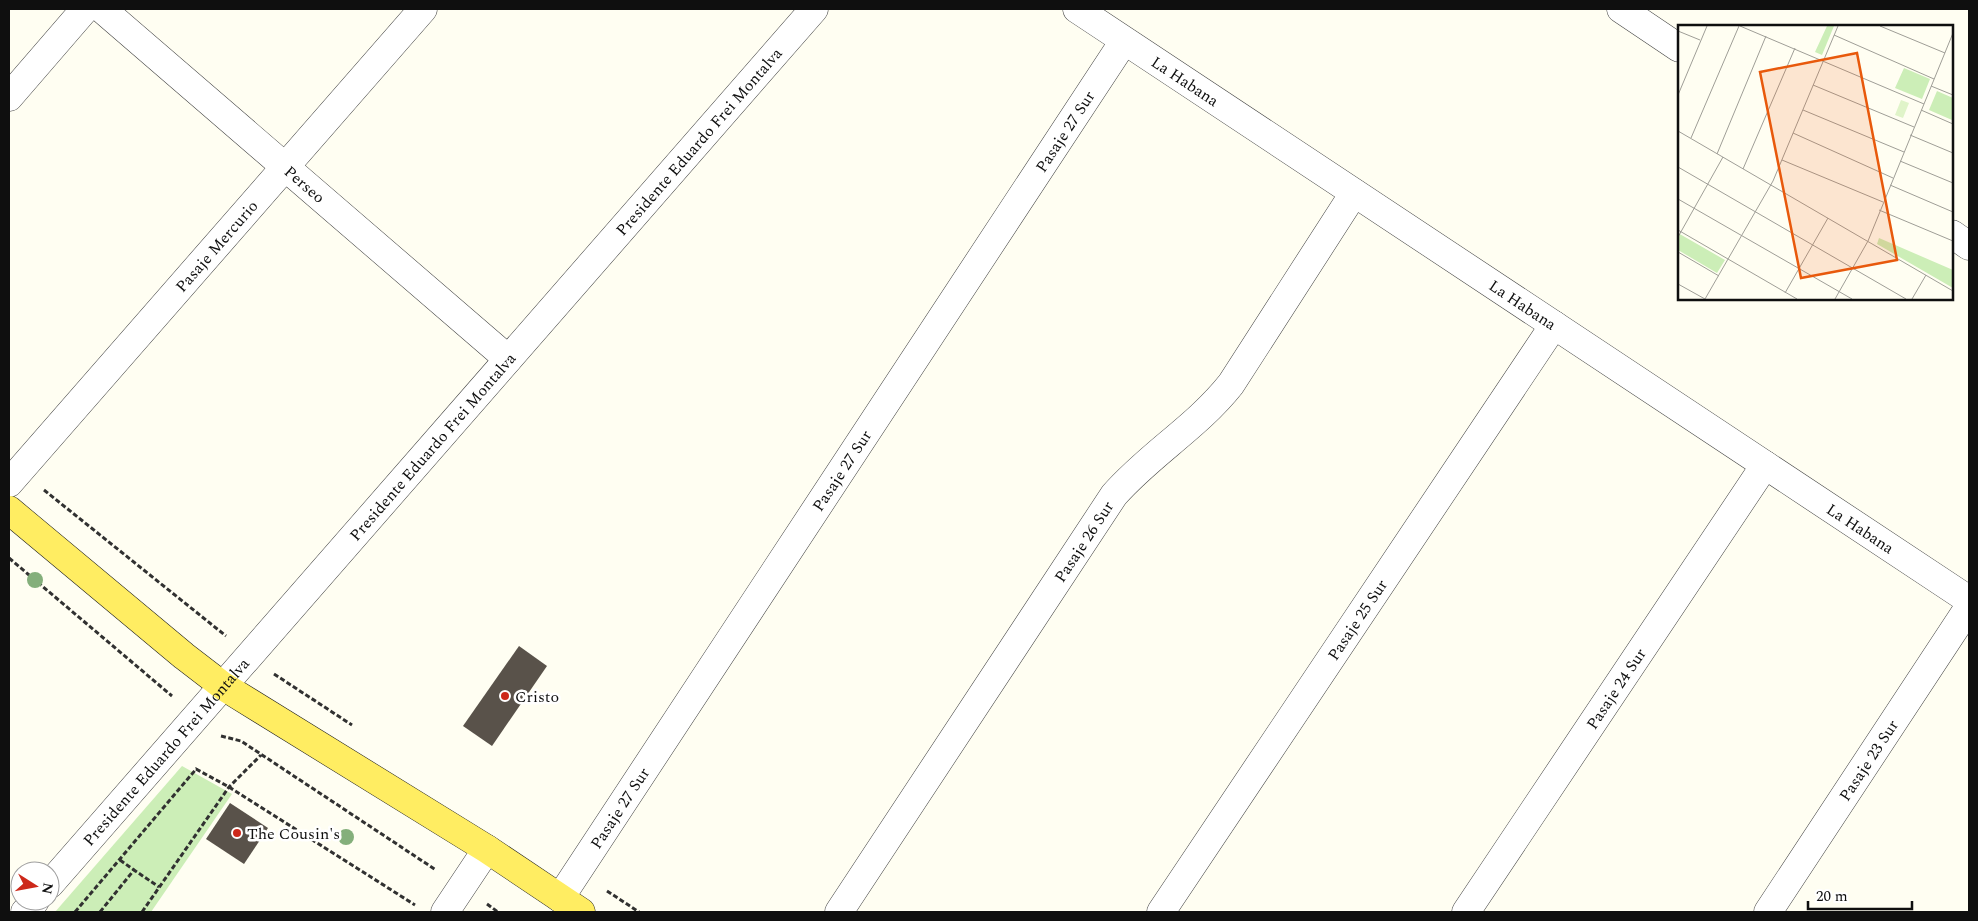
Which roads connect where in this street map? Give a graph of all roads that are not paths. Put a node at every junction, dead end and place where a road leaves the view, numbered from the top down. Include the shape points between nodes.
1 (85, 9) edge
2 (102, 9) edge
3 (424, 9) edge
4 (814, 9) edge
5 (1076, 9) edge
6 (1621, 9) edge
7 (1124, 40) junction
8 (1678, 47) edge
9 (9, 97) edge
10 (285, 167) junction
11 (1354, 193) junction
12 (1953, 235) edge
13 (1969, 246) edge
14 (1554, 325) junction
15 (508, 359) junction
16 (1765, 465) junction
17 (14, 477) edge
18 (9, 510) edge
19 (1969, 600) edge
20 (1969, 607) edge
21 (223, 686) junction
22 (487, 849) junction
23 (60, 872) edge
24 (571, 905) edge
25 (432, 910) edge
26 (839, 912) edge
27 (1161, 912) edge
28 (1466, 912) edge
29 (1768, 912) edge

1 - 9 street
2 - 10 street, Perseo
3 - 10 street, Pasaje Mercurio
4 - 15 street, Presidente Eduardo Frei Montalva
5 - 7 street, La Habana
6 - 8 street
7 - 11 street, La Habana
7 - 24 street, Pasaje 27 Sur
10 - 15 street, Perseo
10 - 17 street, Pasaje Mercurio
11 - 14 street, La Habana
11 - 26 street, Pasaje 26 Sur via 1220,398 1194,425 1145,463 1114,495
12 - 13 street
14 - 16 street, La Habana
14 - 27 street, Pasaje 25 Sur
15 - 21 street, Presidente Eduardo Frei Montalva
16 - 19 street, La Habana
16 - 28 street, Pasaje 24 Sur
18 - 21 main road
20 - 29 street, Pasaje 23 Sur
21 - 22 main road
21 - 23 street, Presidente Eduardo Frei Montalva
22 - 24 main road
22 - 25 street via 462,888

